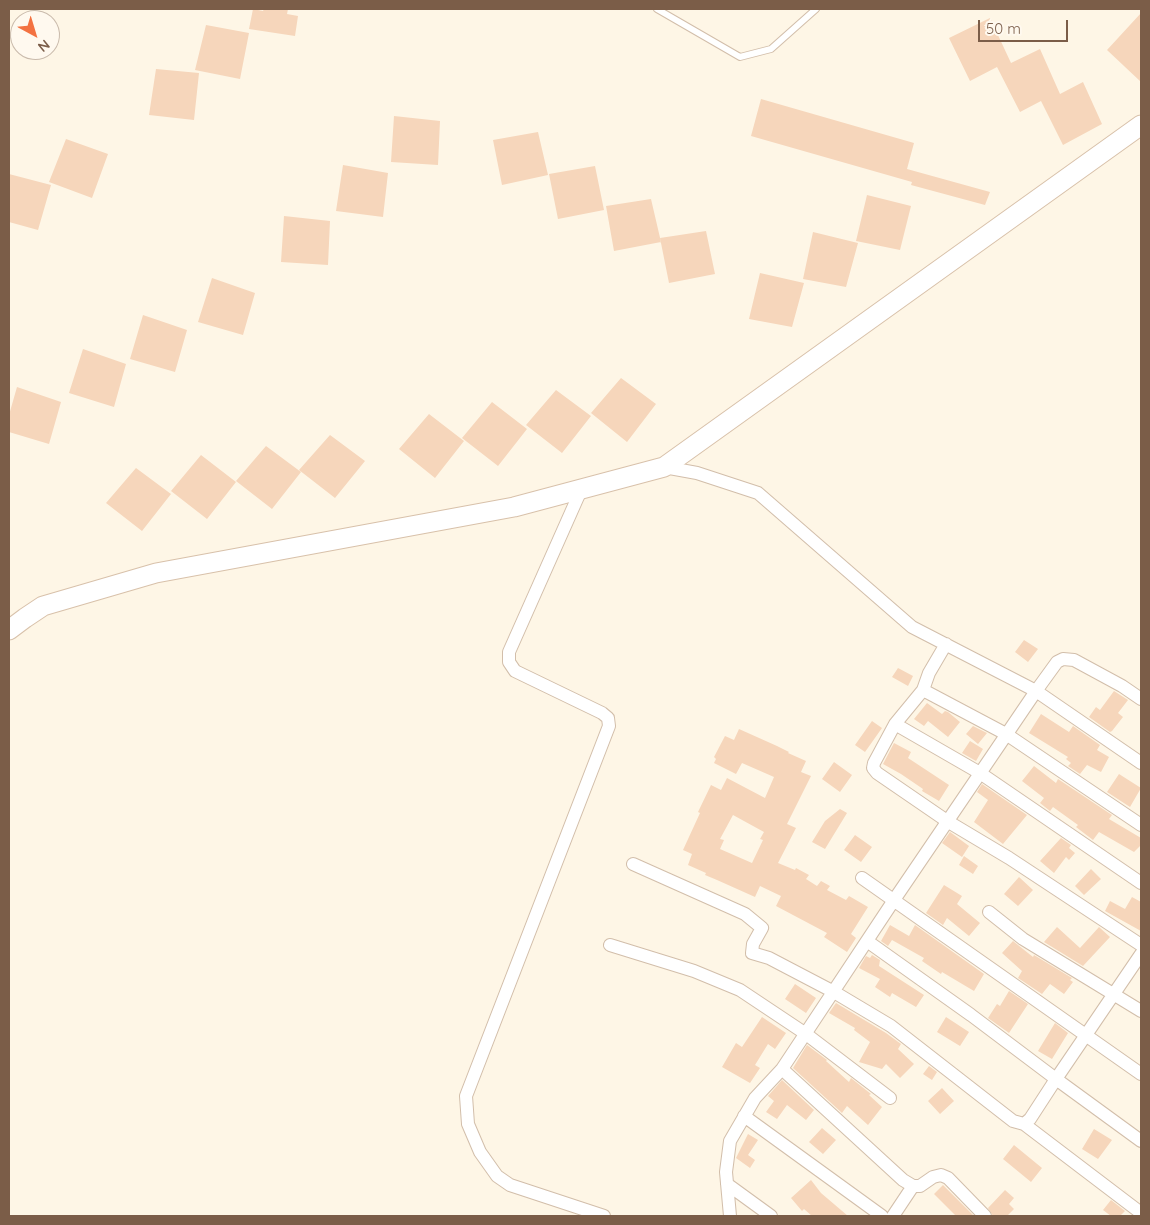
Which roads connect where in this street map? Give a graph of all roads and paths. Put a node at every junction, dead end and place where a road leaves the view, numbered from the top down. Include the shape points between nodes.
1 (657, 9) edge
2 (816, 9) edge
3 (1141, 125) edge
4 (664, 468) junction
5 (581, 490) junction
6 (9, 630) edge
7 (946, 644) junction
8 (922, 690) junction
9 (1036, 690) junction
10 (1141, 699) edge
11 (895, 724) junction
12 (1006, 734) junction
13 (1141, 763) edge
14 (980, 773) junction
15 (948, 821) junction
16 (1141, 825) edge
17 (633, 864) dead end
18 (862, 878) dead end
19 (1141, 883) edge
20 (894, 900) junction
21 (989, 912) dead end
22 (867, 941) junction
23 (1141, 944) edge
24 (610, 945) dead end
25 (1141, 954) edge
26 (834, 992) junction
27 (1115, 994) junction
28 (1141, 1011) edge
29 (806, 1034) junction
30 (1086, 1035) junction
31 (782, 1069) junction
32 (1141, 1074) edge
33 (1056, 1079) junction
34 (890, 1098) dead end
35 (744, 1116) junction
36 (1024, 1124) junction
37 (1141, 1141) edge
38 (728, 1184) junction
39 (913, 1186) junction
40 (1141, 1213) edge
41 (604, 1216) edge
42 (730, 1216) edge
43 (771, 1216) edge
44 (882, 1216) edge
45 (893, 1216) edge
46 (985, 1216) edge

1 - 2 lane via 740,57 771,49
3 - 4 street
4 - 5 street
4 - 7 street via 697,473 758,493 912,627
5 - 6 street via 514,507 156,573 43,606
5 - 41 street via 509,652 509,662 515,671 602,713 608,718 609,726 466,1096 468,1124 480,1152 497,1176 510,1185
7 - 8 street
7 - 9 street
8 - 11 street
8 - 12 street
9 - 10 street via 1057,662 1063,659 1074,660
9 - 12 street
9 - 13 street
11 - 14 street
11 - 15 street via 873,768
12 - 14 street
12 - 16 street
14 - 15 street
14 - 19 street
15 - 20 street
15 - 23 street
17 - 26 street via 745,914 762,928 752,953 769,958
18 - 20 street
20 - 22 street
20 - 30 street
21 - 27 street via 1023,939
22 - 26 street
22 - 33 street
24 - 29 street via 694,971 740,990
25 - 27 street
26 - 29 street
26 - 36 street via 891,1026 1013,1121
27 - 28 street
27 - 30 street
29 - 31 street
29 - 34 street
30 - 32 street
30 - 33 street
31 - 35 street via 755,1098
31 - 39 street
33 - 36 street
33 - 37 street
35 - 38 street via 730,1142 726,1172
35 - 44 street
36 - 40 street
38 - 42 street
38 - 43 street
39 - 45 street
39 - 46 street via 920,1186 941,1175 948,1178

